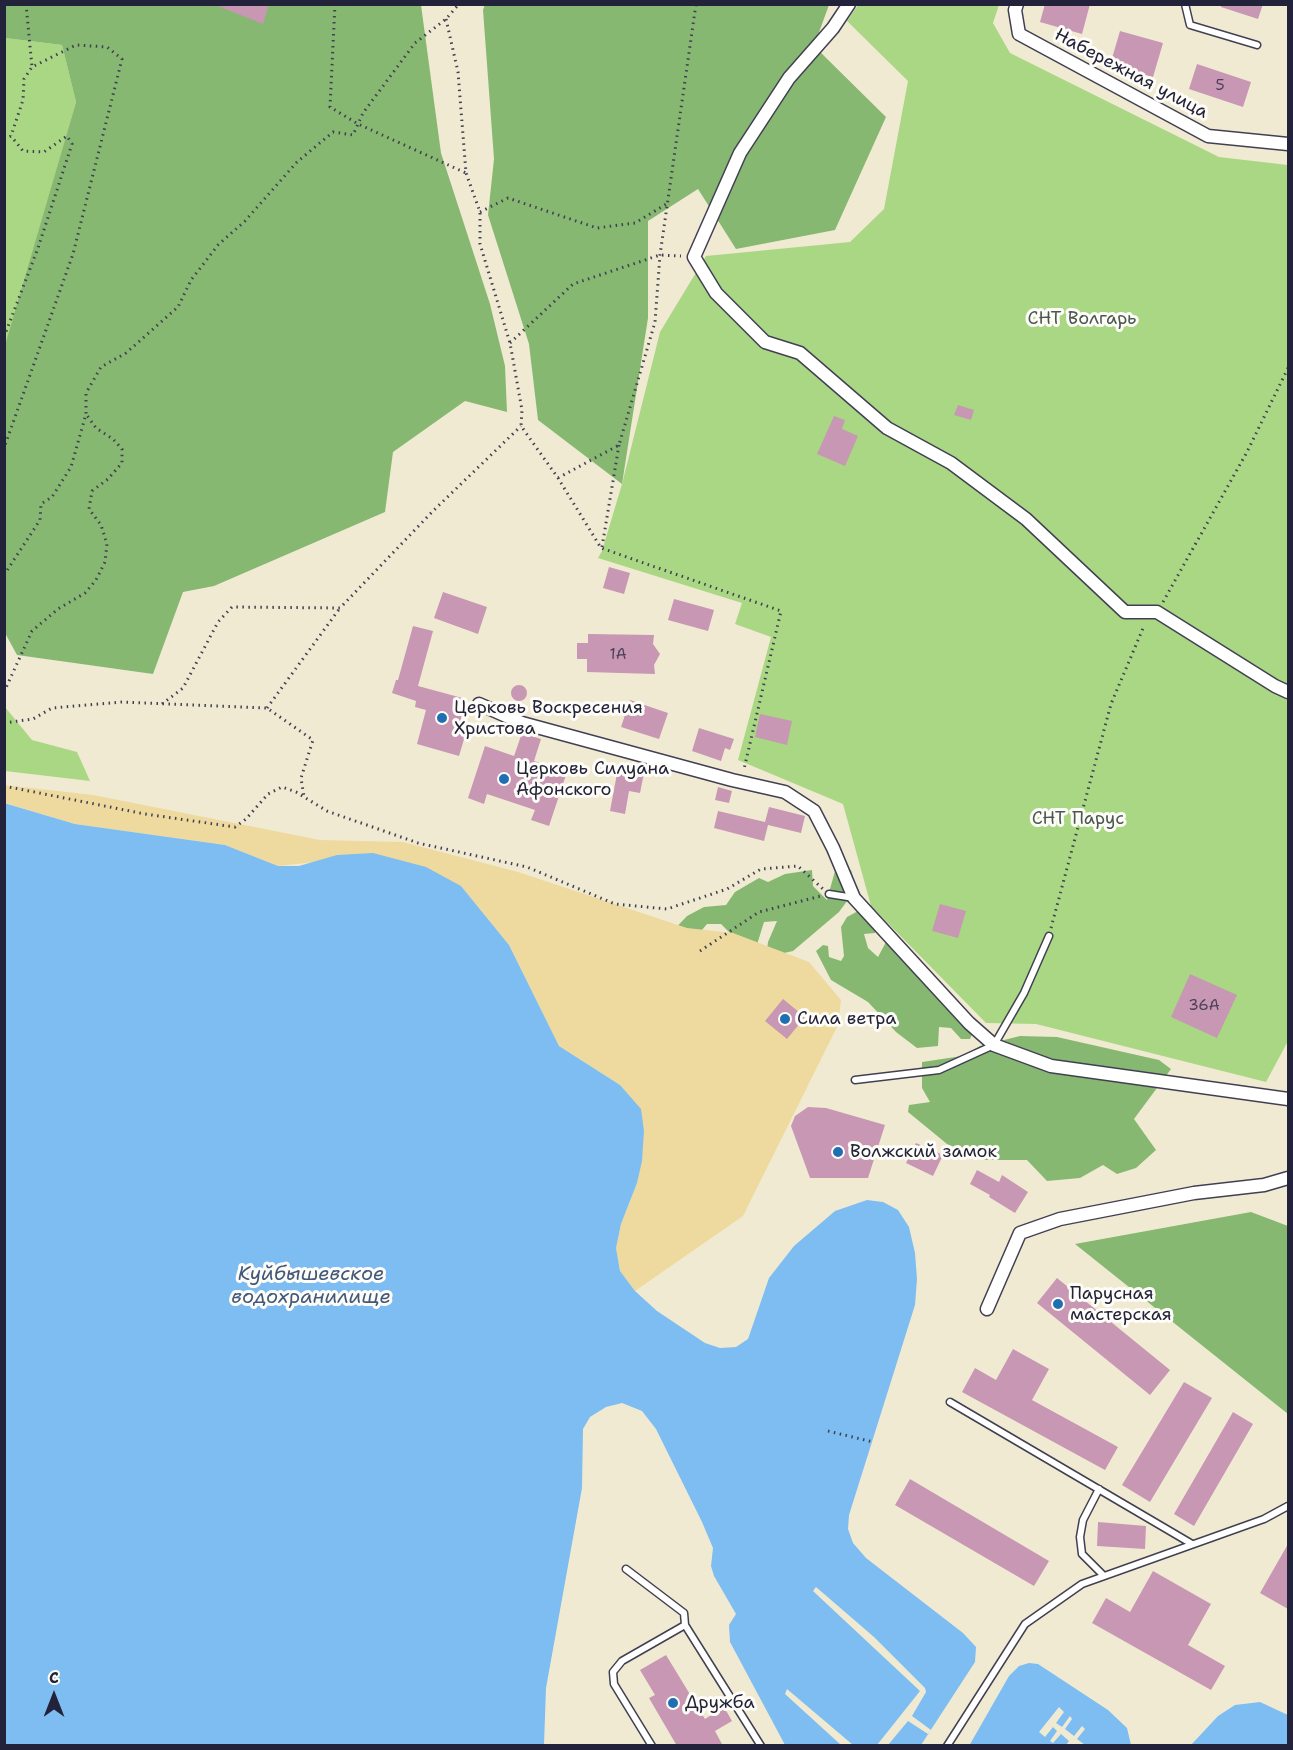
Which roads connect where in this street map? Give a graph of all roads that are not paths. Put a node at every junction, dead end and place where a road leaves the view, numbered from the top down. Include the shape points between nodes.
1 (849, 4) edge
2 (1185, 4) edge
3 (1016, 7) edge
4 (1257, 45) dead end
5 (1288, 144) edge
6 (1288, 692) edge
7 (479, 704) dead end
8 (828, 894) road end
9 (854, 898) junction
10 (1049, 936) road end
11 (994, 1045) junction
12 (855, 1080) dead end
13 (1288, 1099) edge
14 (1288, 1178) edge
15 (987, 1309) dead end
16 (950, 1402) dead end
17 (1099, 1490) junction
18 (1288, 1506) edge
19 (1192, 1544) junction
20 (626, 1569) dead end
21 (1104, 1576) junction
22 (685, 1625) junction
23 (652, 1746) edge
24 (761, 1746) edge
25 (947, 1746) edge

1 - 6 street via 789,78 740,153 694,257 716,293 765,342 800,352 887,428 951,463 1026,519 1125,612 1157,612
2 - 4 lane via 1190,25
3 - 5 street, Набережная улица via 1019,34 1208,136
7 - 9 street via 522,723 785,792 814,811
8 - 9 lane
9 - 11 street
10 - 11 lane via 1024,993
11 - 12 lane via 939,1070
11 - 13 street via 1051,1066
14 - 15 street via 1060,1219 1020,1233
16 - 17 lane
17 - 19 lane
17 - 21 lane via 1083,1520 1080,1537 1082,1554
18 - 19 lane via 1264,1519
19 - 21 lane
20 - 22 lane via 684,1613
21 - 25 lane via 1082,1584 1026,1624
22 - 23 lane via 622,1661 613,1672 614,1684
22 - 24 lane

